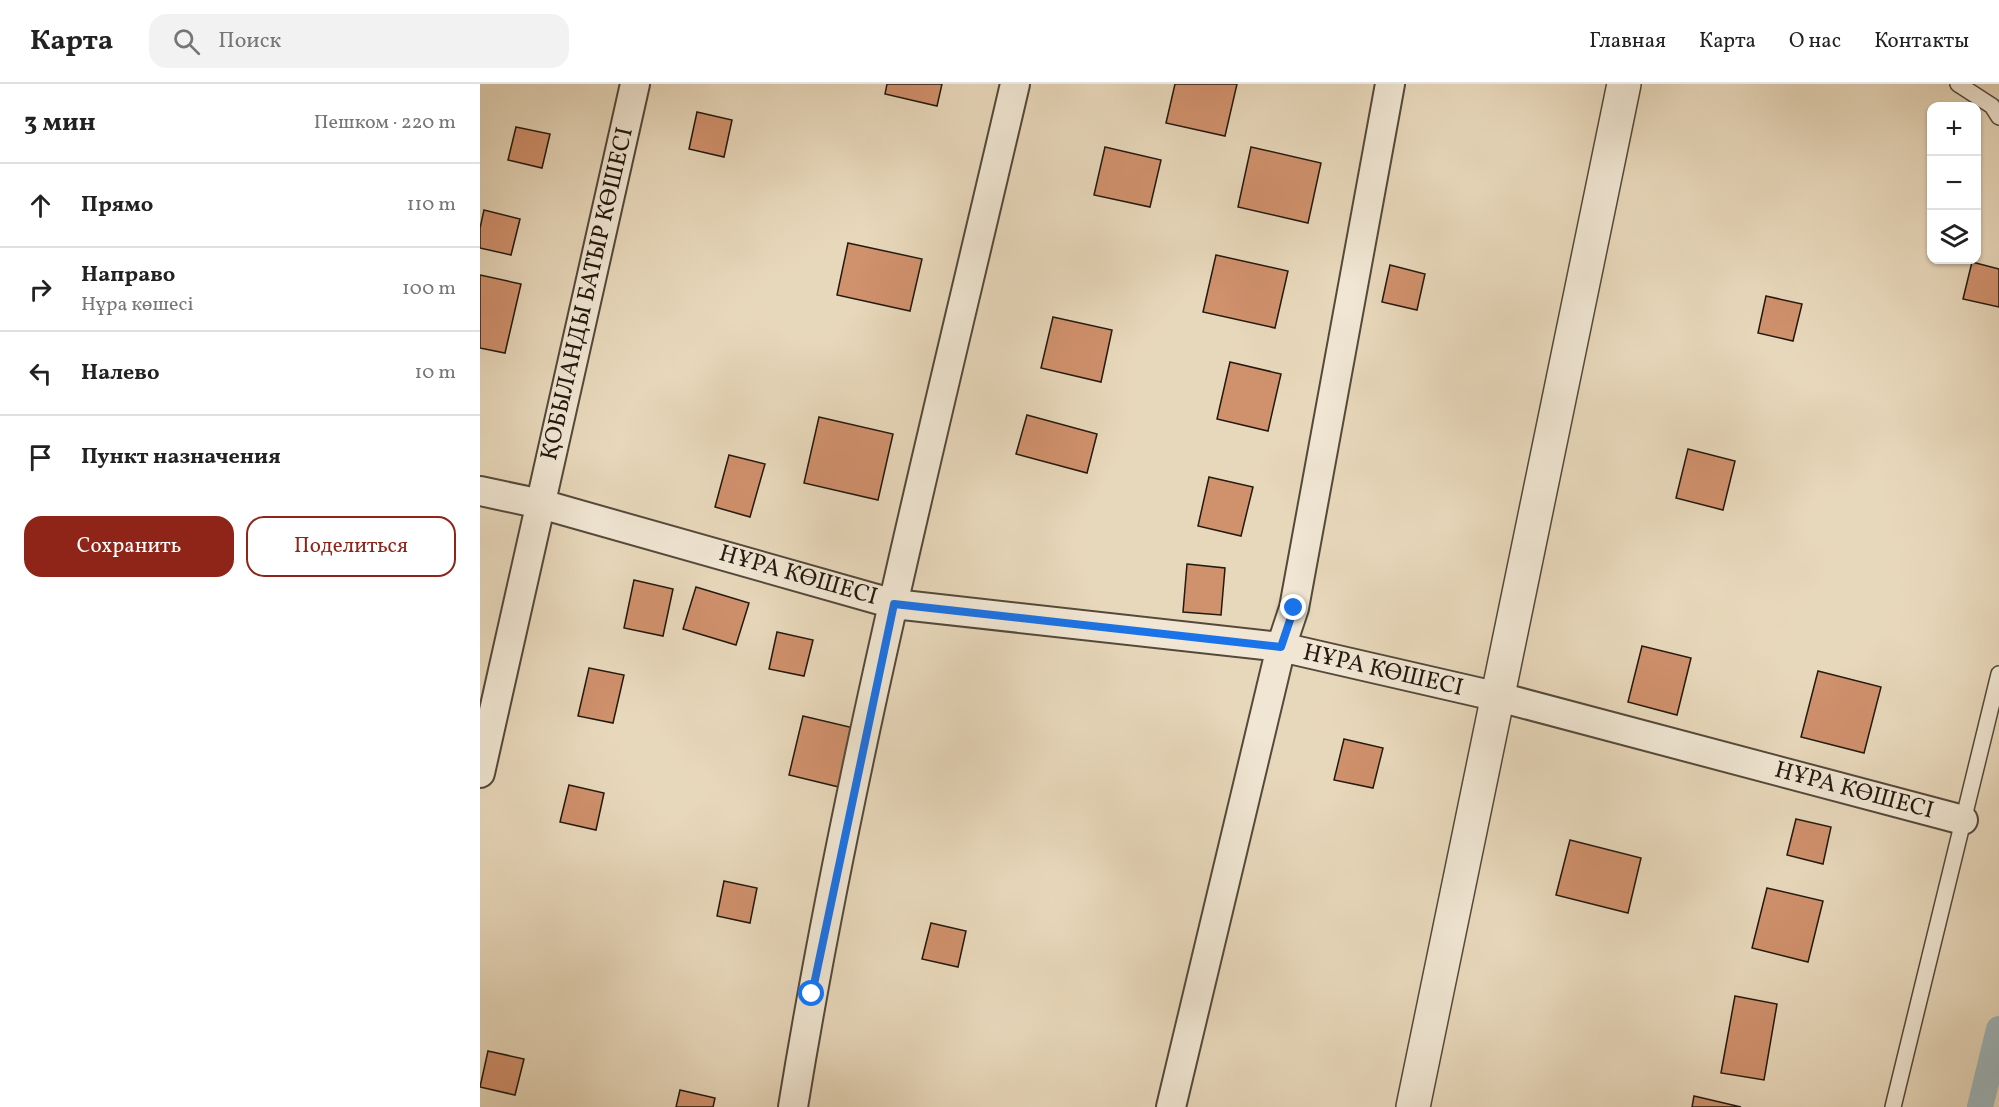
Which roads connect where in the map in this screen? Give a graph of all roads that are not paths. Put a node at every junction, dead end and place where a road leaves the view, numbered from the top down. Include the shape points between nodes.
1 (635, 84) edge
2 (1015, 84) edge
3 (1390, 84) edge
4 (1624, 84) edge
5 (1958, 84) edge
6 (1999, 117) edge
7 (480, 491) edge
8 (541, 504) junction
9 (894, 604) junction
10 (1281, 647) junction
11 (1999, 674) edge
12 (1499, 697) junction
13 (480, 773) edge
14 (1963, 820) junction
15 (793, 1107) edge
16 (1171, 1107) edge
17 (1413, 1107) edge
18 (1893, 1107) edge

1 - 8 street, ҚОБЫЛАНДЫ БАТЫР КӨШЕСІ
2 - 9 street
3 - 10 street via 1294,608
4 - 12 street
5 - 6 lane via 1992,106
7 - 8 street, НҰРА КӨШЕСІ
8 - 9 street, НҰРА КӨШЕСІ
8 - 13 street, ҚОБЫЛАНДЫ БАТЫР КӨШЕСІ
9 - 10 street, НҰРА КӨШЕСІ
9 - 15 street via 812,994
10 - 12 street, НҰРА КӨШЕСІ
10 - 16 street
11 - 14 lane
12 - 14 street, НҰРА КӨШЕСІ
12 - 17 street
14 - 18 lane

